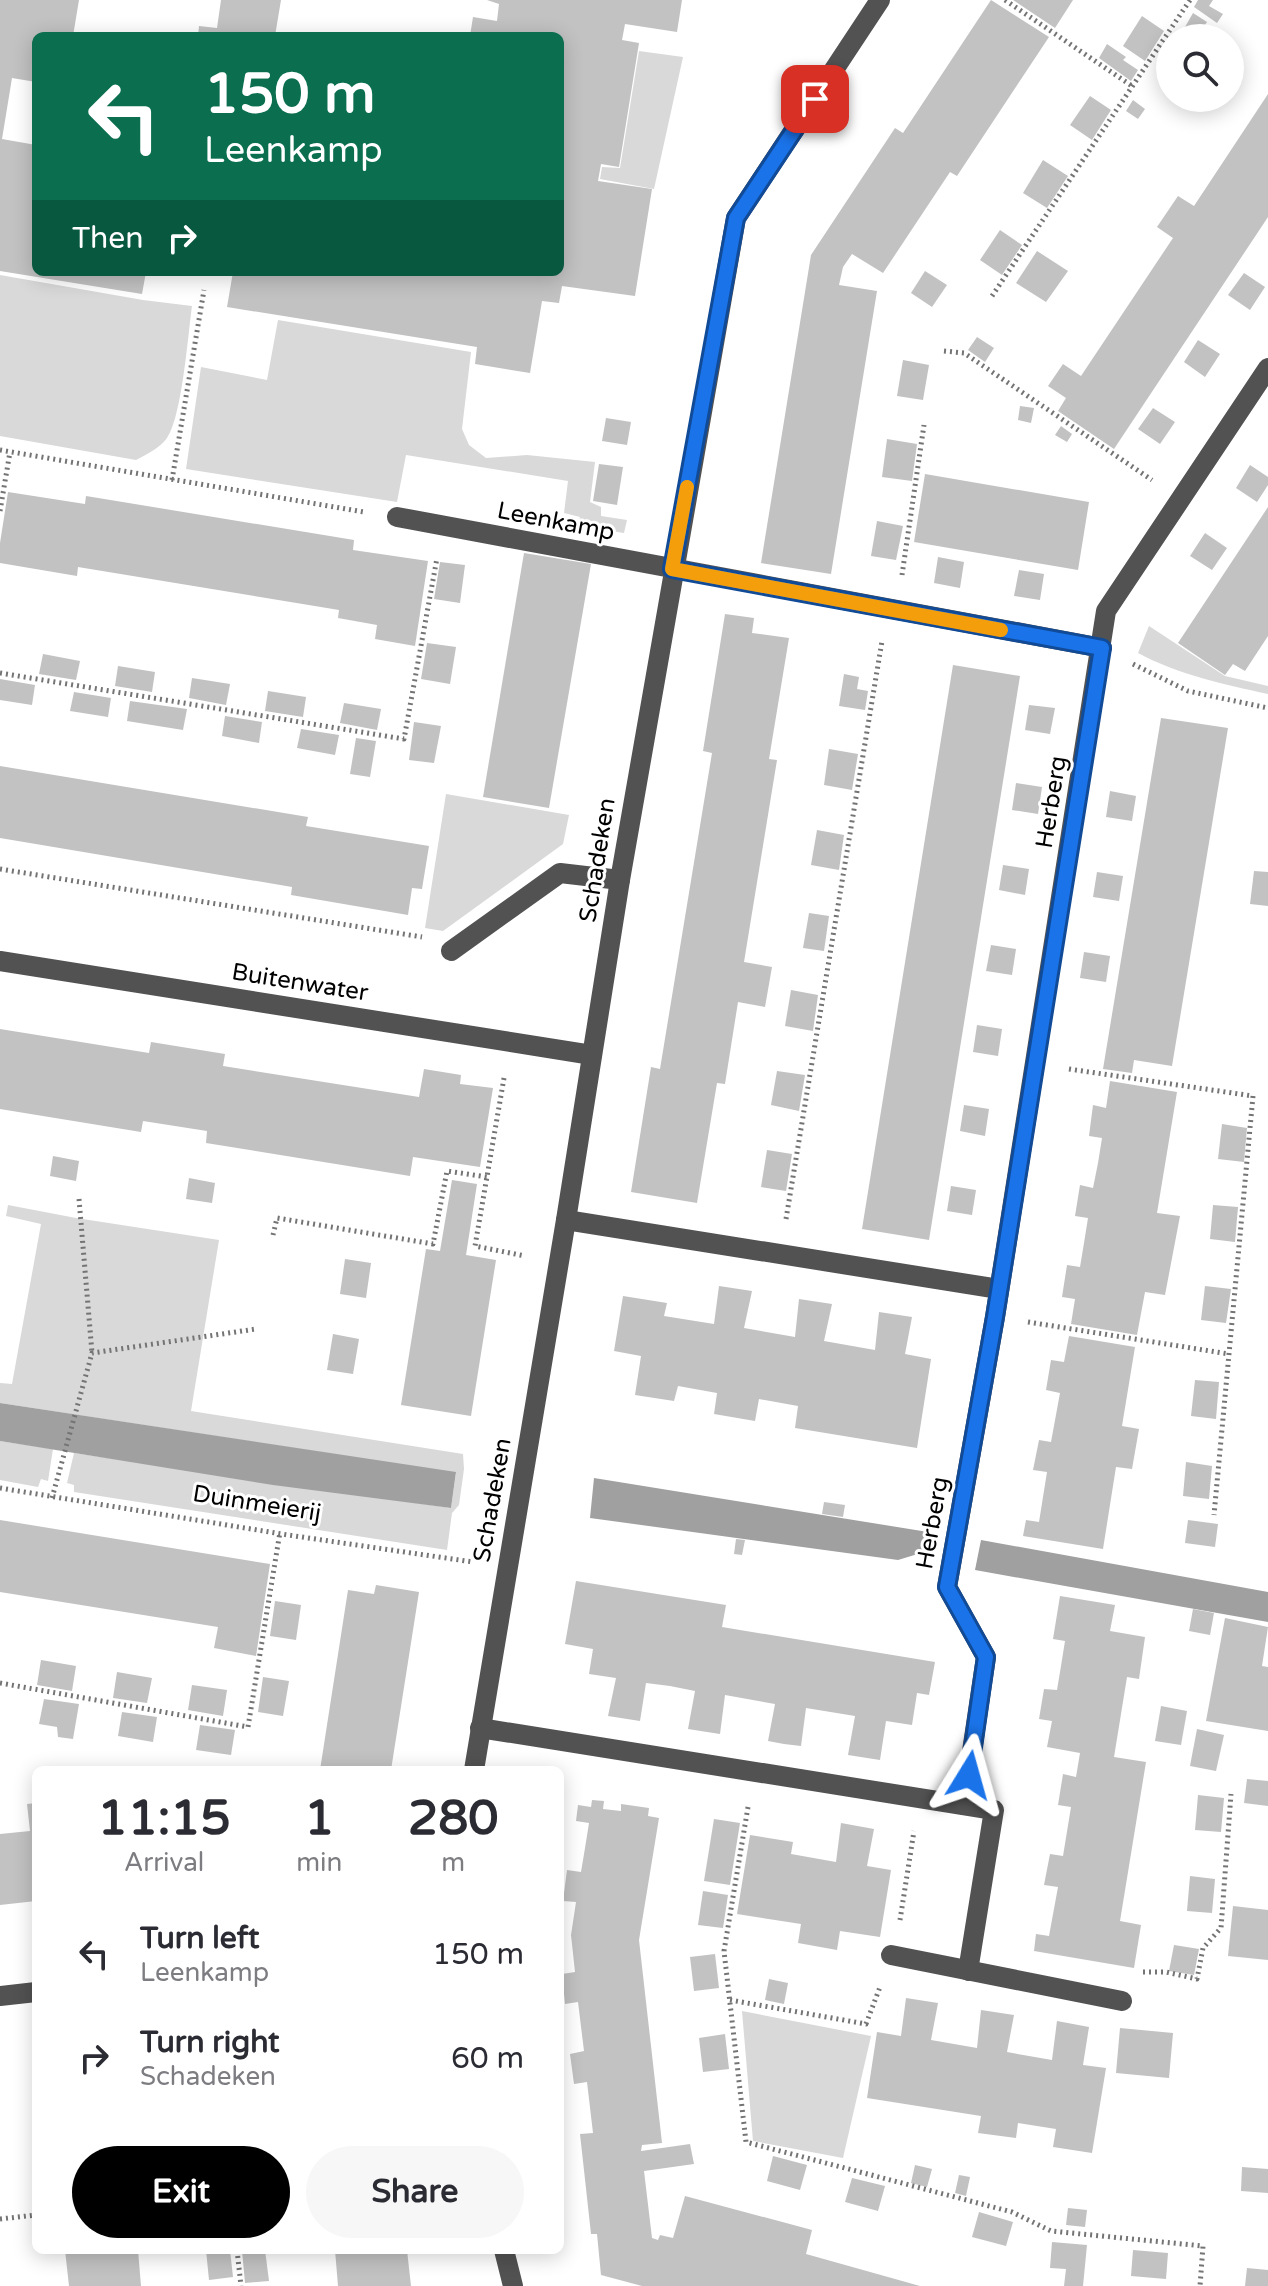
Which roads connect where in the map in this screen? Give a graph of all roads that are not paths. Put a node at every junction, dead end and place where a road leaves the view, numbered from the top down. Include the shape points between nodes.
1 (880, 0) edge
2 (1268, 368) edge
3 (397, 517) road end
4 (672, 569) junction
5 (1102, 648) junction
6 (620, 880) junction
7 (456, 947) road end
8 (0, 961) edge
9 (592, 1055) junction
10 (566, 1220) junction
11 (999, 1289) junction
12 (480, 1728) junction
13 (475, 1766) edge
14 (964, 1805) junction
15 (891, 1955) dead end
16 (968, 1971) junction
17 (32, 1992) edge
18 (0, 1996) edge
19 (1122, 2001) road end
20 (505, 2254) edge
21 (513, 2286) edge

1 - 4 street, Schadeken via 736,218
2 - 5 street, Herberg via 1106,611
3 - 4 street, Leenkamp
4 - 5 street, Leenkamp
4 - 6 street, Schadeken
5 - 11 street, Herberg
6 - 7 street via 560,873
6 - 9 street, Schadeken
8 - 9 street, Buitenwater
9 - 10 street, Schadeken
10 - 11 street
10 - 12 street, Schadeken
11 - 14 street, Herberg via 947,1587 986,1657
12 - 13 street, Schadeken
12 - 14 street
14 - 16 street via 994,1810
15 - 16 street
16 - 19 street
17 - 18 street
20 - 21 street

